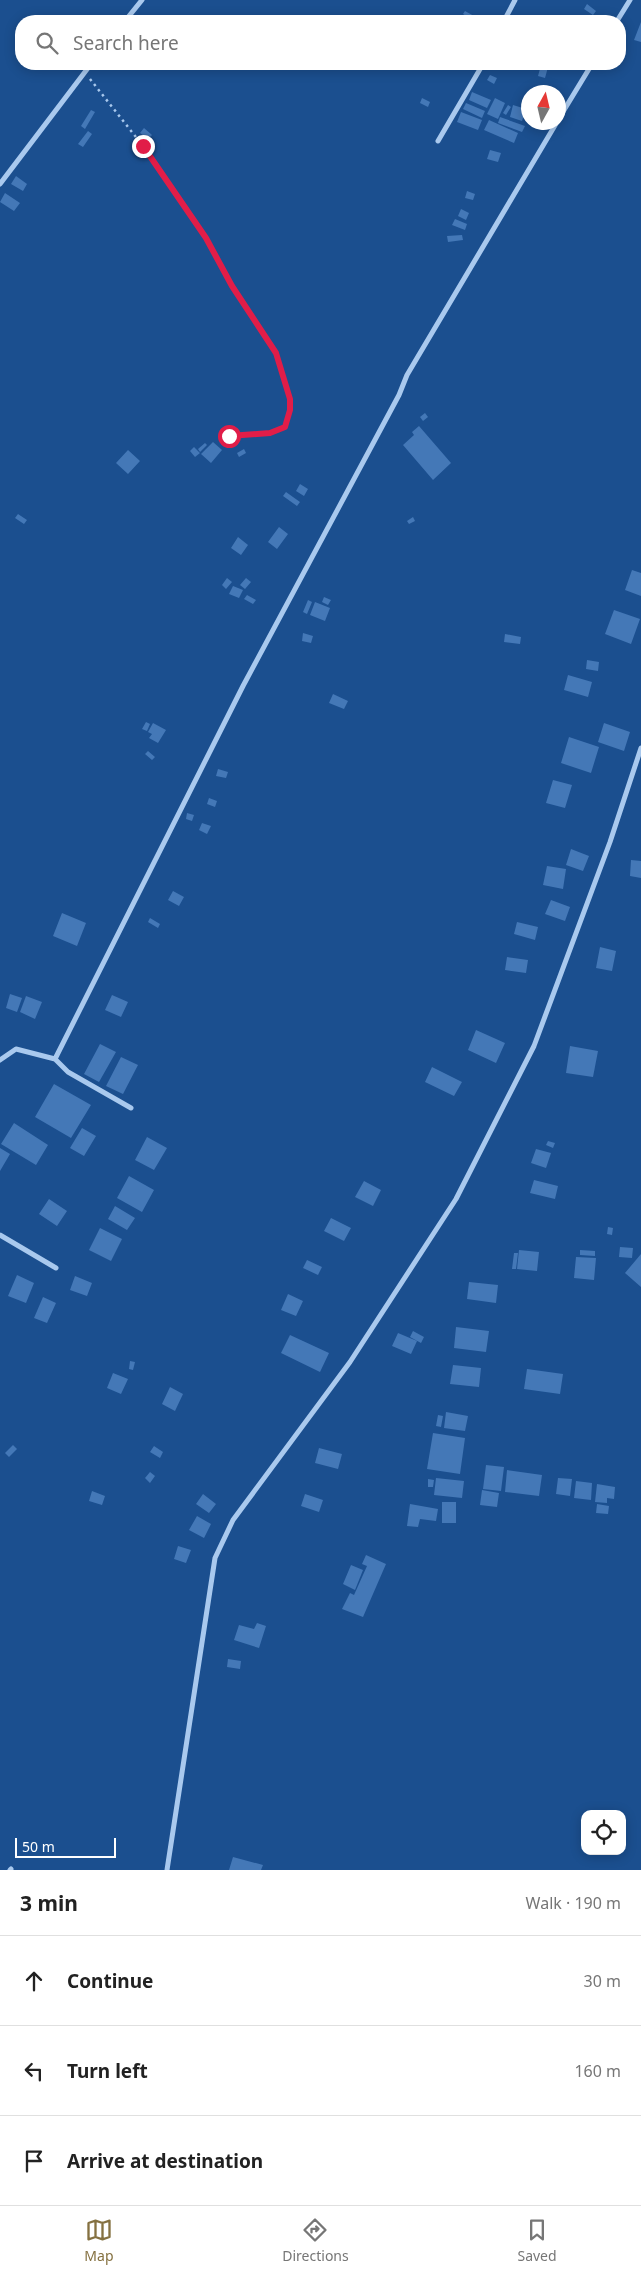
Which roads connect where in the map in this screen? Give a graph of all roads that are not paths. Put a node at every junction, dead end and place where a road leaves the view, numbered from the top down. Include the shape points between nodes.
1 (142, 0) edge
2 (515, 0) edge
3 (630, 0) edge
4 (130, 15) edge
5 (507, 15) edge
6 (621, 15) edge
7 (86, 70) edge
8 (479, 70) edge
9 (588, 70) edge
10 (566, 108) edge
11 (553, 130) edge
12 (438, 141) dead end
13 (0, 184) edge
14 (641, 748) edge
15 (55, 1059) junction
16 (0, 1060) edge
17 (131, 1108) dead end
18 (0, 1235) edge
19 (56, 1268) dead end
20 (167, 1870) edge

1 - 4 street
2 - 5 street
3 - 6 street
7 - 13 street
8 - 12 street
9 - 10 street
11 - 15 street via 407,375 243,686
14 - 20 street via 610,842 534,1046 456,1199 350,1362 233,1520 215,1558
15 - 16 street via 16,1049
15 - 17 street via 68,1072
18 - 19 street

